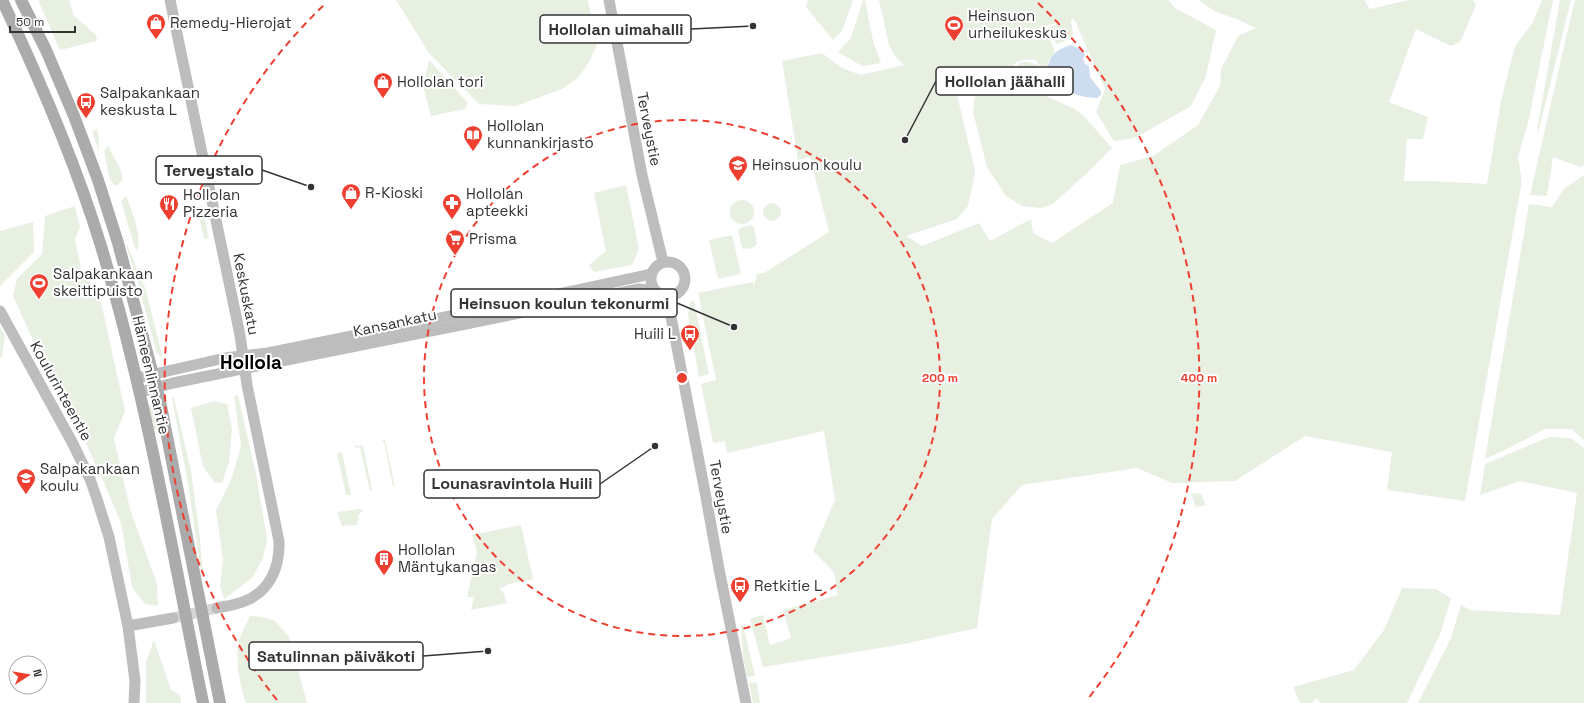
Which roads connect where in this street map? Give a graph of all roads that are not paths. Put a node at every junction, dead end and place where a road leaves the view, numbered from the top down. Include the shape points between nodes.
1 (2, 0) edge
2 (21, 0) edge
3 (170, 0) edge
4 (609, 0) edge
5 (663, 262) junction
6 (651, 274) junction
7 (656, 291) junction
8 (667, 296) junction
9 (0, 311) edge
10 (242, 357) junction
11 (244, 369) junction
12 (154, 374) junction
13 (137, 378) junction
14 (158, 387) junction
15 (140, 392) junction
16 (218, 608) tunnel mouth
17 (173, 618) tunnel mouth
18 (128, 626) junction
19 (134, 703) edge
20 (203, 703) edge
21 (220, 703) edge
22 (746, 703) edge

1 - 13 main road, Hämeenlinnantie via 52,109 81,186 101,247
2 - 12 main road, Hämeenlinnantie via 46,50 98,180
3 - 10 main road, Keskuskatu via 240,335
4 - 5 main road, Terveystie via 642,175
5 - 6 main road
5 - 8 main road via 678,265 685,277 681,290
6 - 7 main road via 652,287
6 - 10 main road, Kansankatu
7 - 8 main road
7 - 11 main road, Kansankatu via 639,289
8 - 22 main road, Terveystie
9 - 18 main road, Koulurinteentie via 90,479 109,537
10 - 11 main road, Keskuskatu
10 - 12 main road, Kansankatu via 225,358
11 - 14 main road, Kansankatu
11 - 16 main road, Keskuskatu via 279,554 271,580 264,589 244,602
12 - 13 main road, Kansankatu
12 - 14 main road, Hämeenlinnantie
13 - 15 main road, Hämeenlinnantie
14 - 15 main road, Kansankatu
14 - 21 main road, Hämeenlinnantie
15 - 20 main road, Hämeenlinnantie
17 - 18 main road
18 - 19 main road, Koulurinteentie via 135,681

